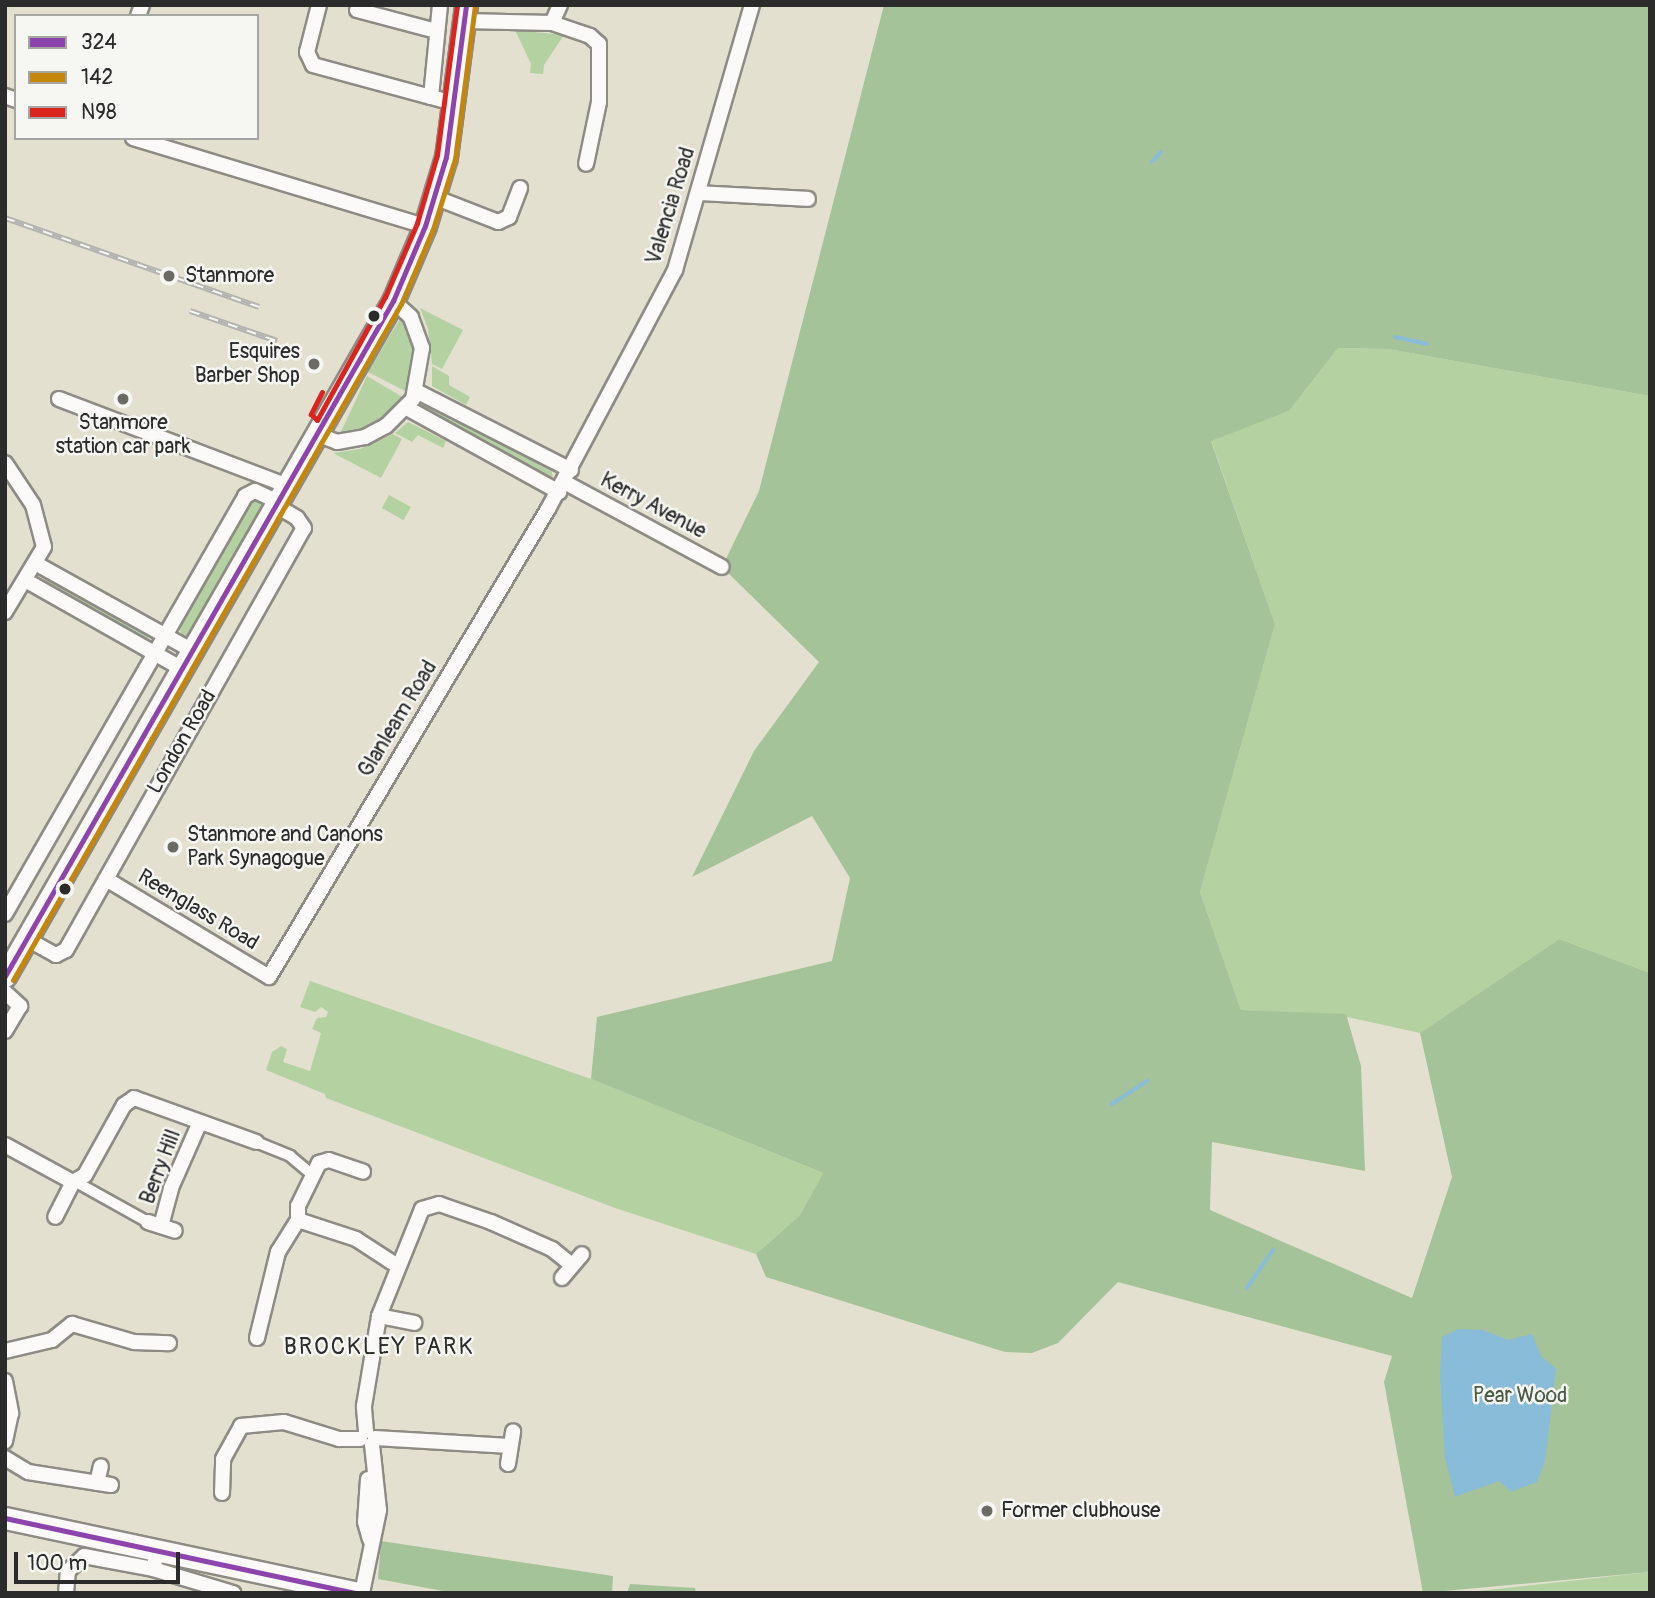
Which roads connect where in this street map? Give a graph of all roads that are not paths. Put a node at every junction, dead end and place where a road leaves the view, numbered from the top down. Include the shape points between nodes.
1 (319, 5) edge
2 (440, 5) edge
3 (560, 5) edge
4 (752, 5) edge
5 (357, 10) dead end
6 (465, 13) edge
7 (552, 23) junction
8 (436, 31) junction
9 (431, 97) junction
10 (454, 103) junction
11 (140, 140) edge
12 (586, 164) dead end
13 (520, 188) dead end
14 (698, 193) junction
15 (434, 197) junction
16 (808, 199) dead end
17 (425, 226) junction
18 (393, 301) junction
19 (416, 391) junction
20 (59, 399) dead end
21 (407, 408) junction
22 (318, 435) junction
23 (5, 463) edge
24 (564, 481) junction
25 (281, 498) junction
26 (35, 563) junction
27 (722, 567) dead end
28 (25, 580) junction
29 (5, 612) edge
30 (165, 636) junction
31 (155, 654) junction
32 (188, 660) junction
33 (106, 879) junction
34 (5, 914) edge
35 (27, 939) junction
36 (5, 976) edge
37 (269, 977) joint
38 (5, 992) edge
39 (5, 1031) edge
40 (200, 1122) junction
41 (256, 1142) joint
42 (5, 1145) edge
43 (363, 1172) dead end
44 (310, 1173) junction
45 (75, 1182) junction
46 (55, 1217) dead end
47 (298, 1220) junction
48 (162, 1227) joint
49 (396, 1265) junction
50 (562, 1278) dead end
51 (379, 1316) junction
52 (414, 1324) dead end
53 (257, 1338) dead end
54 (169, 1343) dead end
55 (5, 1351) edge
56 (5, 1381) edge
57 (513, 1431) dead end
58 (367, 1440) junction
59 (5, 1441) edge
60 (510, 1446) junction
61 (5, 1458) edge
62 (508, 1464) dead end
63 (101, 1466) dead end
64 (222, 1493) dead end
65 (5, 1518) edge
66 (156, 1559) junction
67 (66, 1593) edge
68 (233, 1593) edge
69 (359, 1593) edge

1 - 9 street via 307,52 313,65
2 - 8 street
3 - 7 street
4 - 14 street, Valencia Road
5 - 8 street
6 - 7 street
6 - 10 main road, London Road
7 - 12 street via 590,36 599,44 599,102
8 - 9 street
9 - 10 street
10 - 15 main road, London Road
11 - 17 street
13 - 15 street via 509,217 498,222
14 - 16 street
14 - 24 street, Valencia Road via 681,258
15 - 17 main road, London Road
17 - 18 main road, London Road
18 - 19 street via 408,311 420,337 422,362
18 - 22 main road, London Road
19 - 21 street
19 - 24 street, Kerry Avenue
20 - 25 street
21 - 22 street via 365,437 338,442
21 - 24 street, Kerry Avenue
22 - 25 main road, London Road
23 - 26 street via 27,492 38,517 44,547
24 - 27 street, Kerry Avenue
24 - 37 street, Glanleam Road
25 - 30 street, London Road via 255,491 245,496
25 - 32 main road, London Road
25 - 33 street, London Road via 304,528
26 - 28 street
26 - 30 street
28 - 29 street
28 - 31 street
30 - 31 street, London Road
30 - 32 street
31 - 32 street
31 - 34 street, London Road
32 - 35 main road, London Road
33 - 35 street, London Road via 62,955
33 - 37 street, Reenglass Road
35 - 36 main road, London Road
38 - 39 street via 20,1006
40 - 41 street, Berry Hill
40 - 45 street, Berry Hill via 139,1098 131,1100 85,1175
40 - 48 street, Berry Hill via 171,1188
41 - 44 street via 290,1156
42 - 45 street
43 - 44 street via 329,1160
44 - 47 street
45 - 46 street
45 - 48 street
47 - 49 street via 356,1239
47 - 53 street via 278,1252
49 - 50 street via 418,1214 433,1204 491,1222 577,1259
49 - 51 street
51 - 52 street
51 - 58 street via 364,1406
54 - 55 street via 134,1342 72,1324 52,1340
56 - 59 street via 11,1413
57 - 60 street
58 - 60 street
58 - 64 street via 338,1439 284,1422 241,1426 223,1459
58 - 69 street via 380,1500
60 - 62 street
61 - 63 street via 27,1472 104,1484
65 - 66 main road
66 - 67 street via 84,1556 68,1571
66 - 68 street
66 - 69 main road

